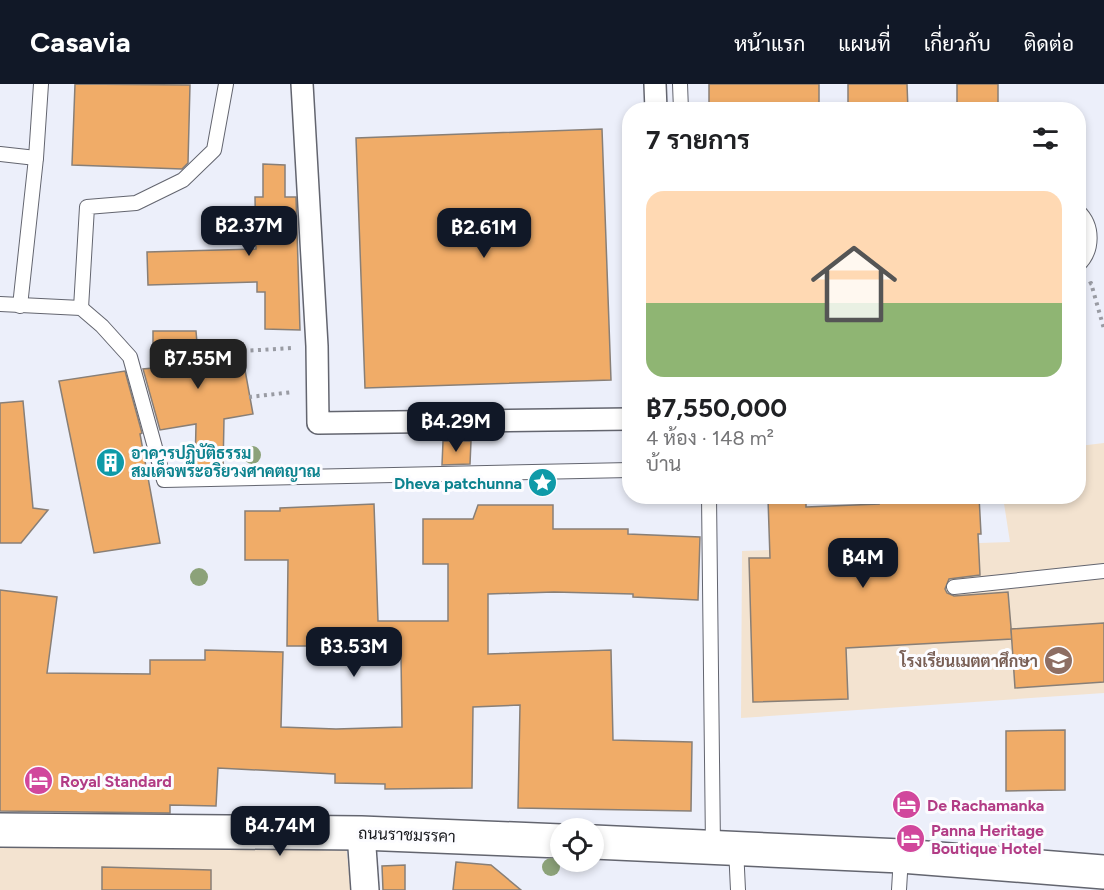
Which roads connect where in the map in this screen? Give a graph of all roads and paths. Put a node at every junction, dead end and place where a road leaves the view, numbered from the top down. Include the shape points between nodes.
1 (41, 84) edge
2 (226, 84) edge
3 (302, 84) edge
4 (656, 84) edge
5 (680, 84) edge
6 (656, 102) edge
7 (681, 102) edge
8 (0, 154) edge
9 (36, 158) junction
10 (1086, 222) edge
11 (1097, 237) edge
12 (1086, 253) edge
13 (1086, 285) edge
14 (0, 304) edge
15 (20, 306) junction
16 (81, 308) junction
17 (1104, 329) edge
18 (317, 346) junction
19 (243, 351) dead end
20 (318, 389) junction
21 (249, 397) dead end
22 (622, 419) edge
23 (622, 470) edge
24 (709, 504) edge
25 (1104, 571) edge
26 (954, 587) dead end
27 (0, 830) edge
28 (361, 833) junction
29 (550, 841) edge
30 (604, 842) edge
31 (724, 847) junction
32 (901, 856) junction
33 (1104, 872) edge
34 (365, 890) edge
35 (738, 890) edge
36 (899, 890) edge

1 - 9 lane
2 - 16 lane via 214,150 183,180 136,203 87,207
3 - 18 street
4 - 6 street
5 - 7 lane
8 - 9 lane
9 - 15 lane
10 - 11 lane
11 - 12 lane
13 - 17 path via 1091,283
14 - 15 lane
15 - 16 lane
16 - 23 lane via 130,357 164,480
18 - 19 path
18 - 20 street
20 - 21 path
20 - 22 street via 318,423
24 - 31 lane
25 - 26 lane
27 - 28 street, ถนนราชมรรคา
28 - 29 street, ถนนราชมรรคา
28 - 34 street
30 - 31 street
31 - 32 street
31 - 35 lane
32 - 33 street
32 - 36 lane

